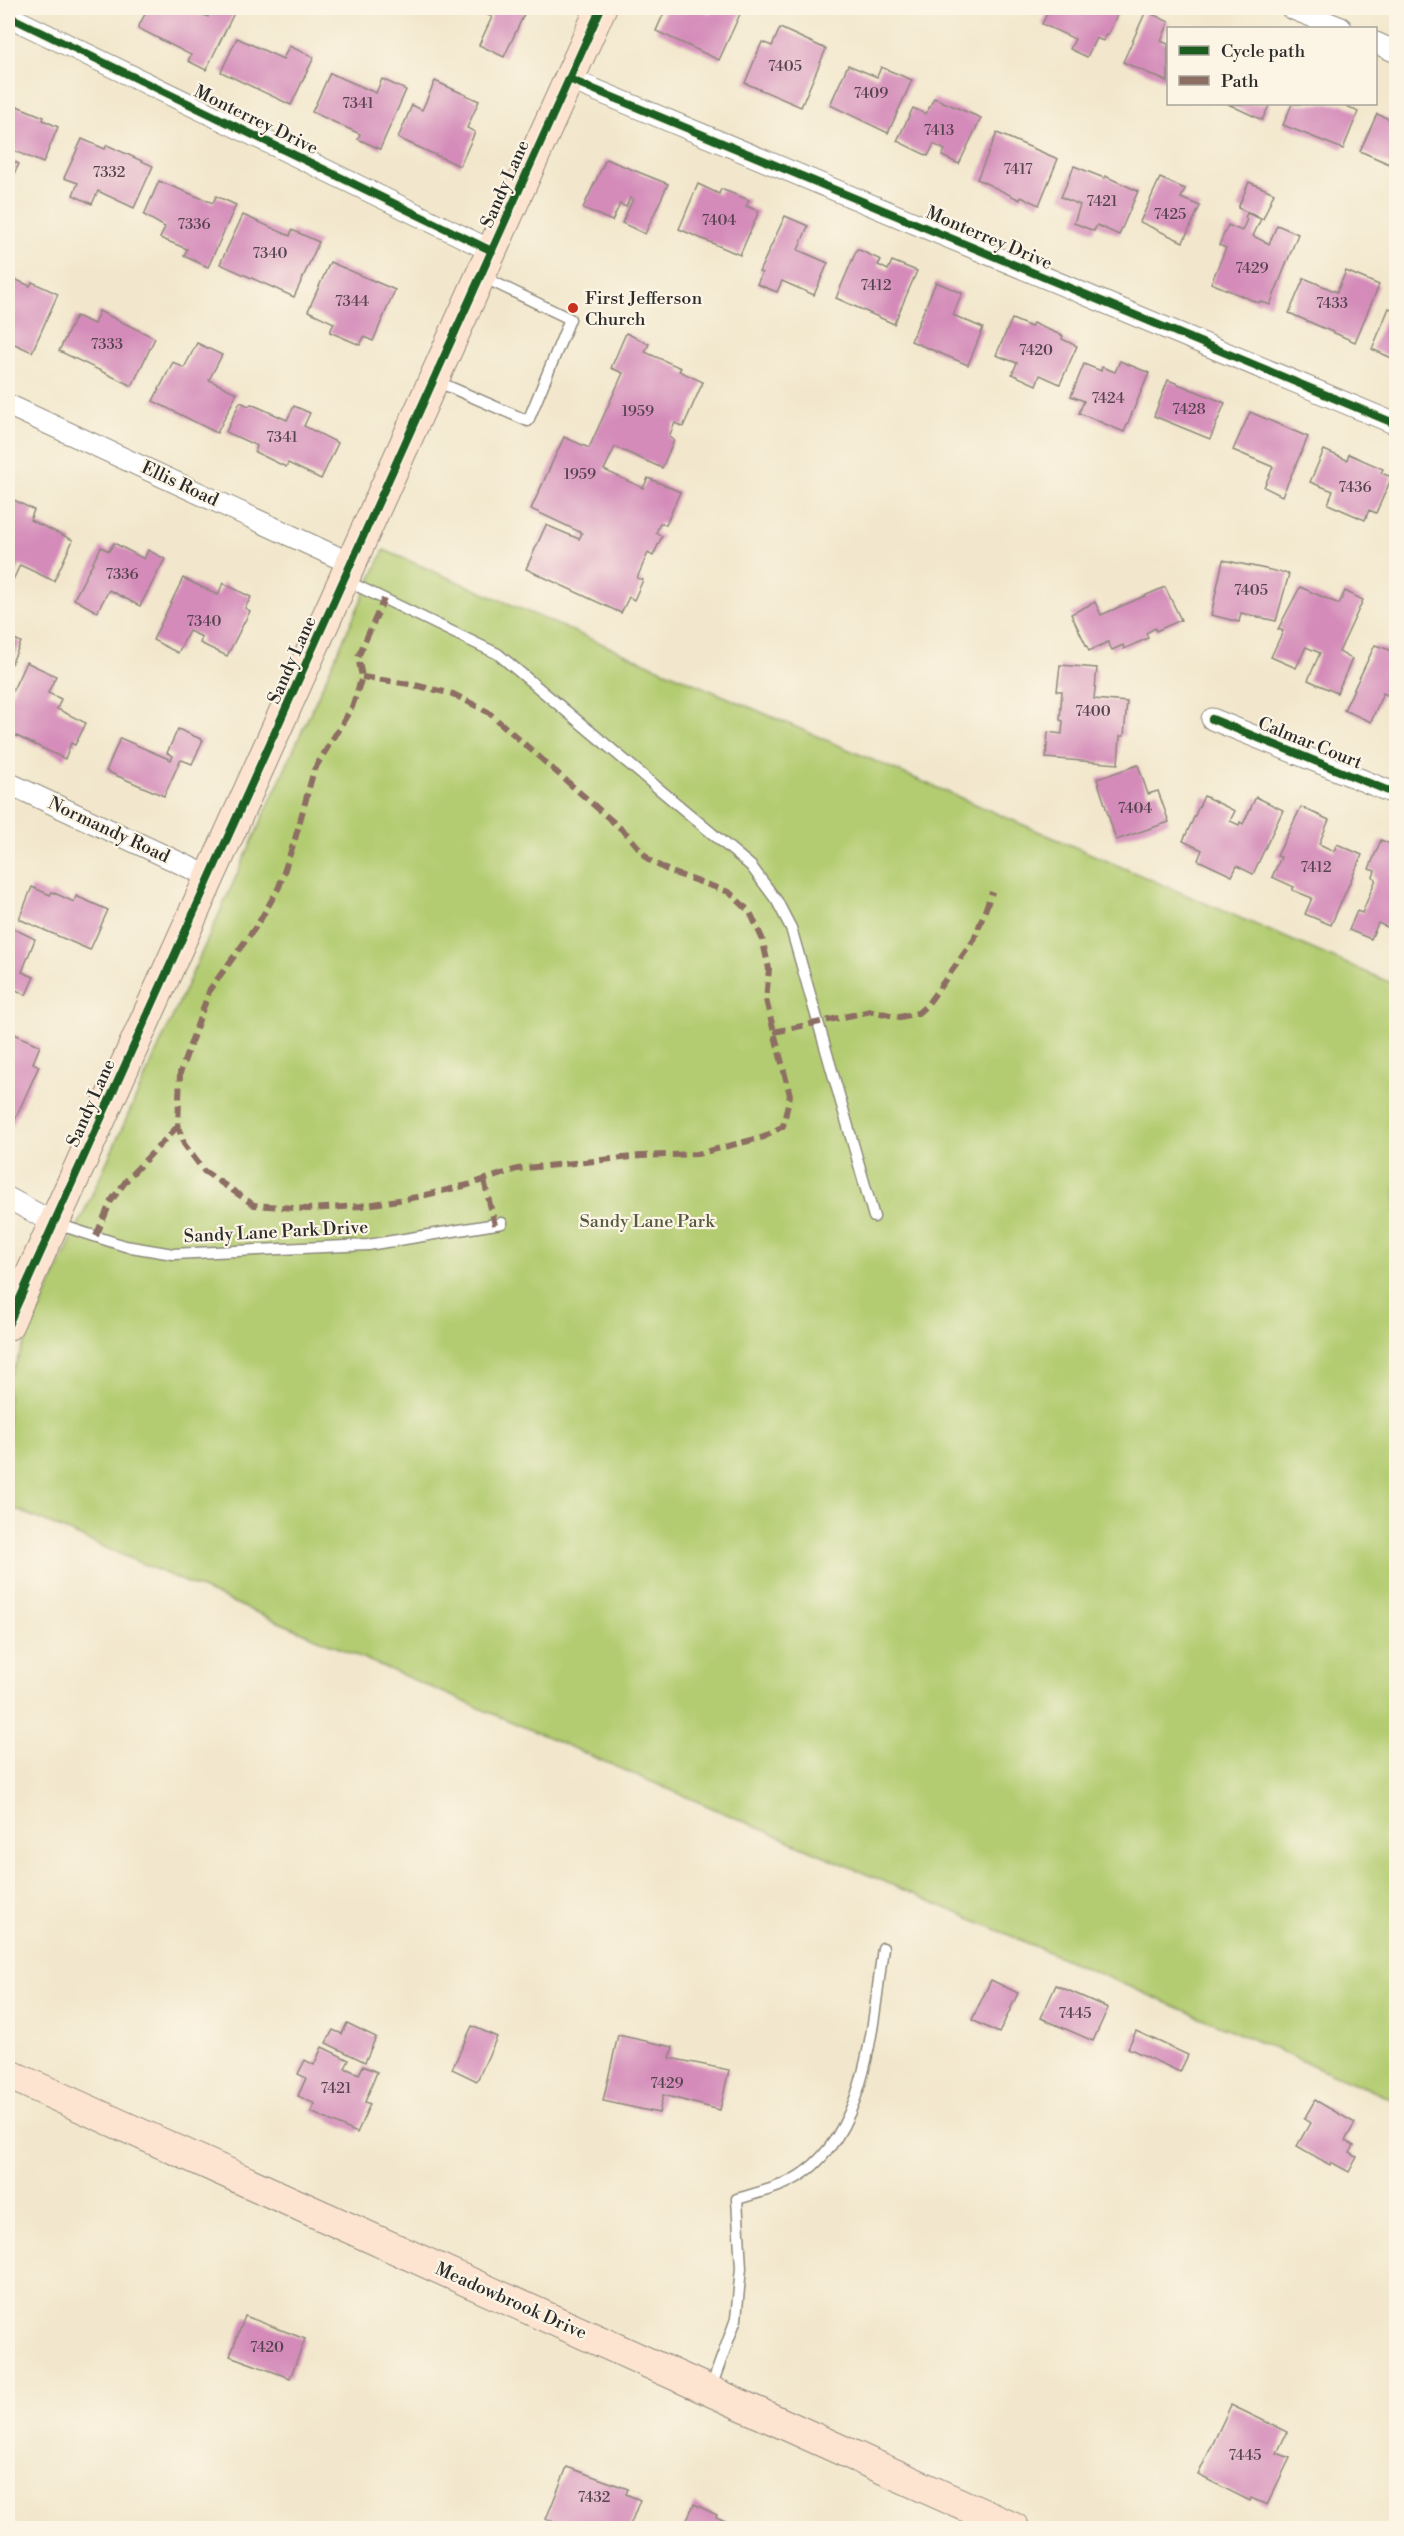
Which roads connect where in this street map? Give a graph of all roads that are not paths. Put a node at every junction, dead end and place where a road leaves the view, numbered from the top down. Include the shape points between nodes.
1 (601, 8) edge
2 (1291, 8) edge
3 (8, 16) edge
4 (1338, 27) edge
5 (1377, 43) edge
6 (1396, 52) edge
7 (569, 79) junction
8 (487, 263) junction
9 (434, 380) junction
10 (8, 405) edge
11 (1396, 424) edge
12 (348, 572) junction
13 (1212, 719) dead end
14 (8, 783) edge
15 (1396, 794) edge
16 (210, 877) junction
17 (8, 1198) edge
18 (874, 1217) dead end
19 (54, 1223) junction
20 (502, 1223) dead end
21 (8, 1325) edge
22 (883, 1948) dead end
23 (8, 2074) edge
24 (710, 2391) junction
25 (1014, 2529) edge

1 - 7 street, Sandy Lane
2 - 4 street
3 - 8 street, Monterrey Drive
5 - 6 street
7 - 8 street, Sandy Lane
7 - 11 street, Monterrey Drive
8 - 9 street, Sandy Lane
8 - 9 lane via 570,319 528,421
9 - 12 street, Sandy Lane
10 - 12 street, Ellis Road
12 - 16 street, Sandy Lane
12 - 18 lane via 498,654 751,866 791,928
13 - 15 street, Calmar Court
14 - 16 street, Normandy Road
16 - 19 street, Sandy Lane
17 - 19 street
19 - 20 lane, Sandy Lane Park Drive via 125,1246 173,1254 368,1245
19 - 21 street, Sandy Lane
22 - 24 lane via 864,2071 845,2123 825,2154 804,2173 781,2186 737,2199 741,2268 736,2319
23 - 24 street, Meadowbrook Drive
24 - 25 street, Meadowbrook Drive

